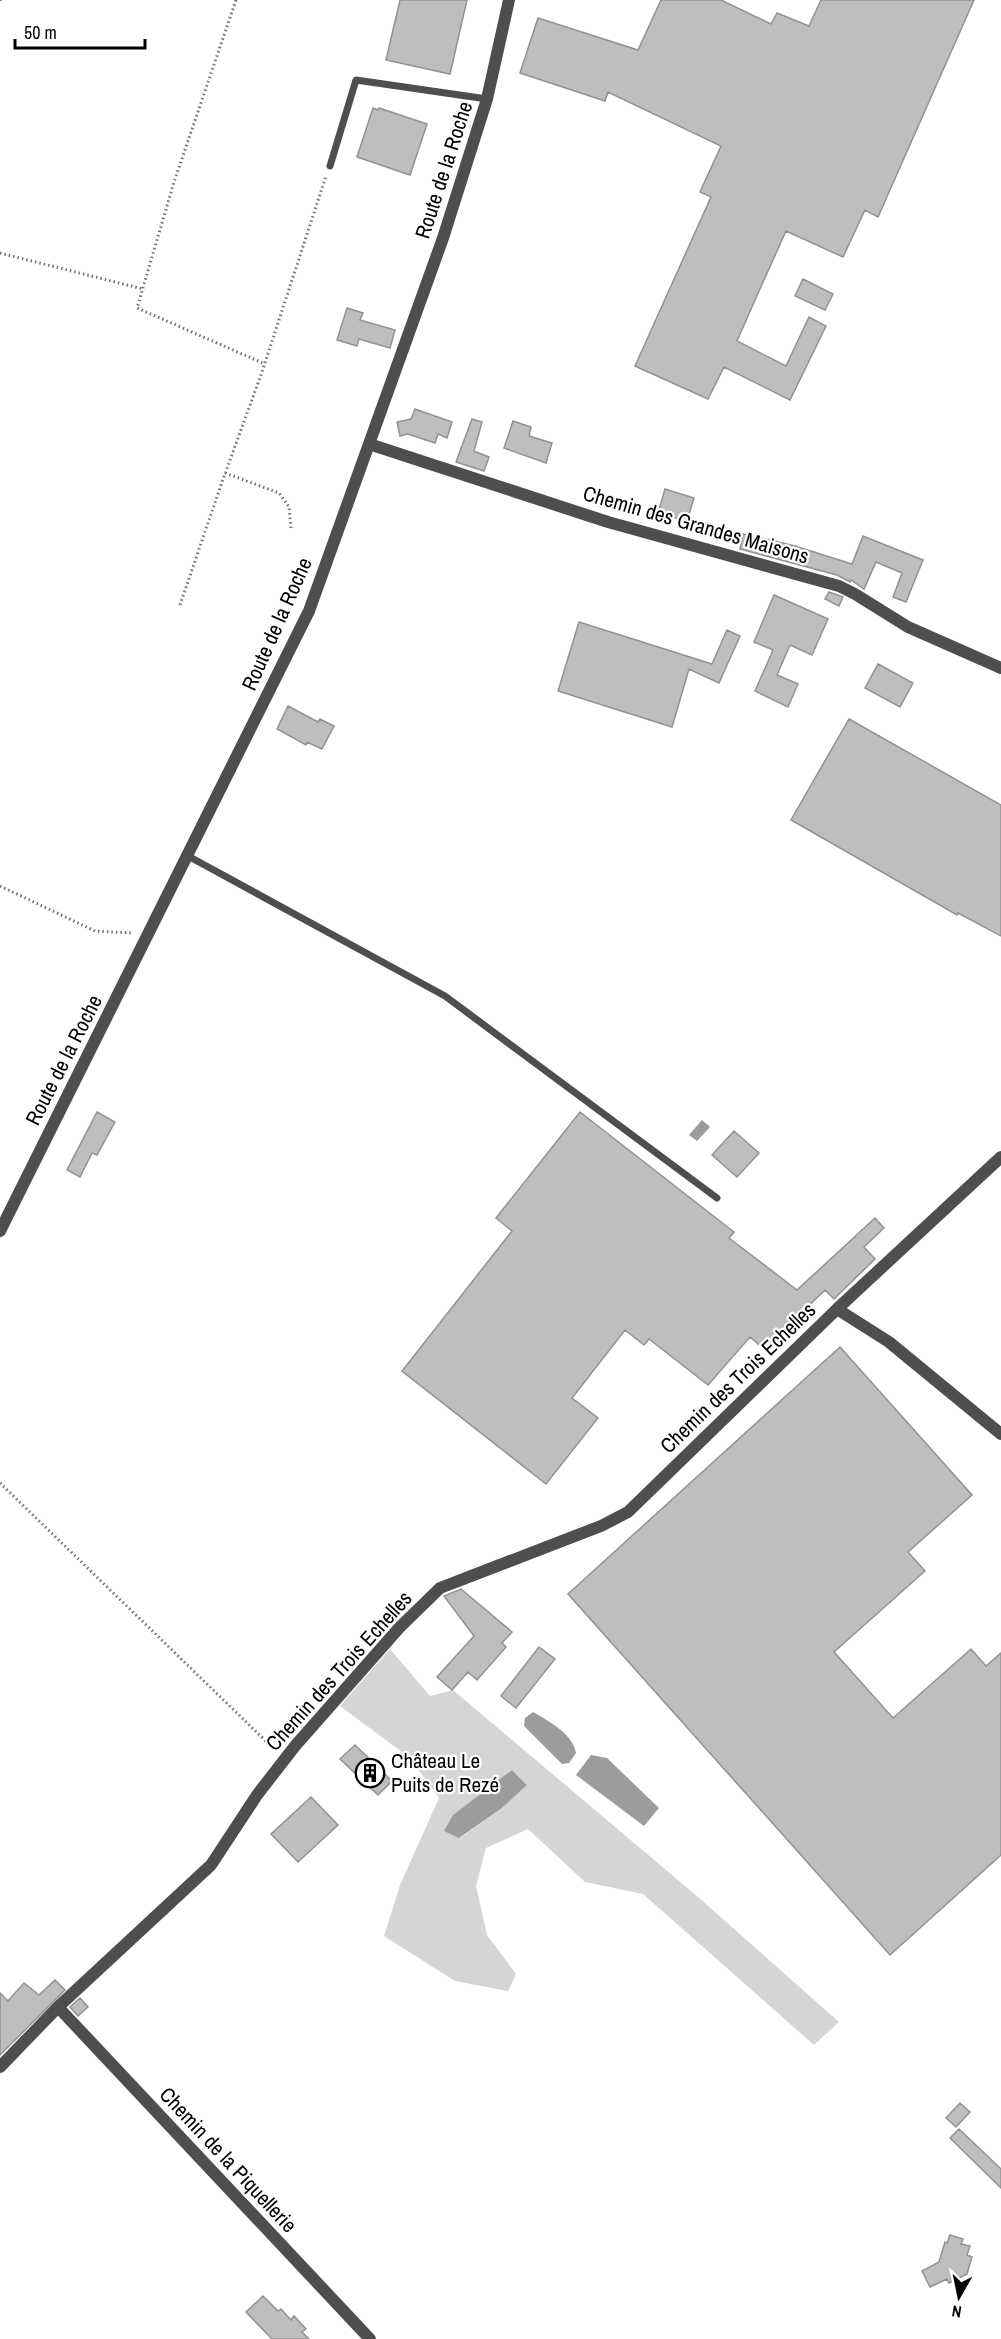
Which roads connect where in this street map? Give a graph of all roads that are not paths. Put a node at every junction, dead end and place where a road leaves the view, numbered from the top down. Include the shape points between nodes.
1 (509, 0) edge
2 (487, 99) junction
3 (330, 166) road end
4 (369, 444) junction
5 (1001, 668) edge
6 (188, 856) junction
7 (1001, 1157) edge
8 (717, 1198) dead end
9 (0, 1231) edge
10 (837, 1309) junction
11 (1001, 1434) edge
12 (58, 2007) junction
13 (0, 2067) edge
14 (370, 2339) edge

1 - 2 street, Route de la Roche
2 - 3 lane via 356,80
2 - 4 street, Route de la Roche via 443,238
4 - 5 street, Chemin des Grandes Maisons via 608,522 839,586 908,627
4 - 6 street, Route de la Roche via 309,611
6 - 8 lane via 445,996
6 - 9 street, Route de la Roche
7 - 10 street, Chemin des Trois Echelles
10 - 11 street via 889,1342
10 - 12 street, Chemin des Trois Echelles via 628,1512 440,1588 399,1628 285,1760 211,1865
12 - 13 street, Chemin des Trois Echelles
12 - 14 street, Chemin de la Piquellerie

